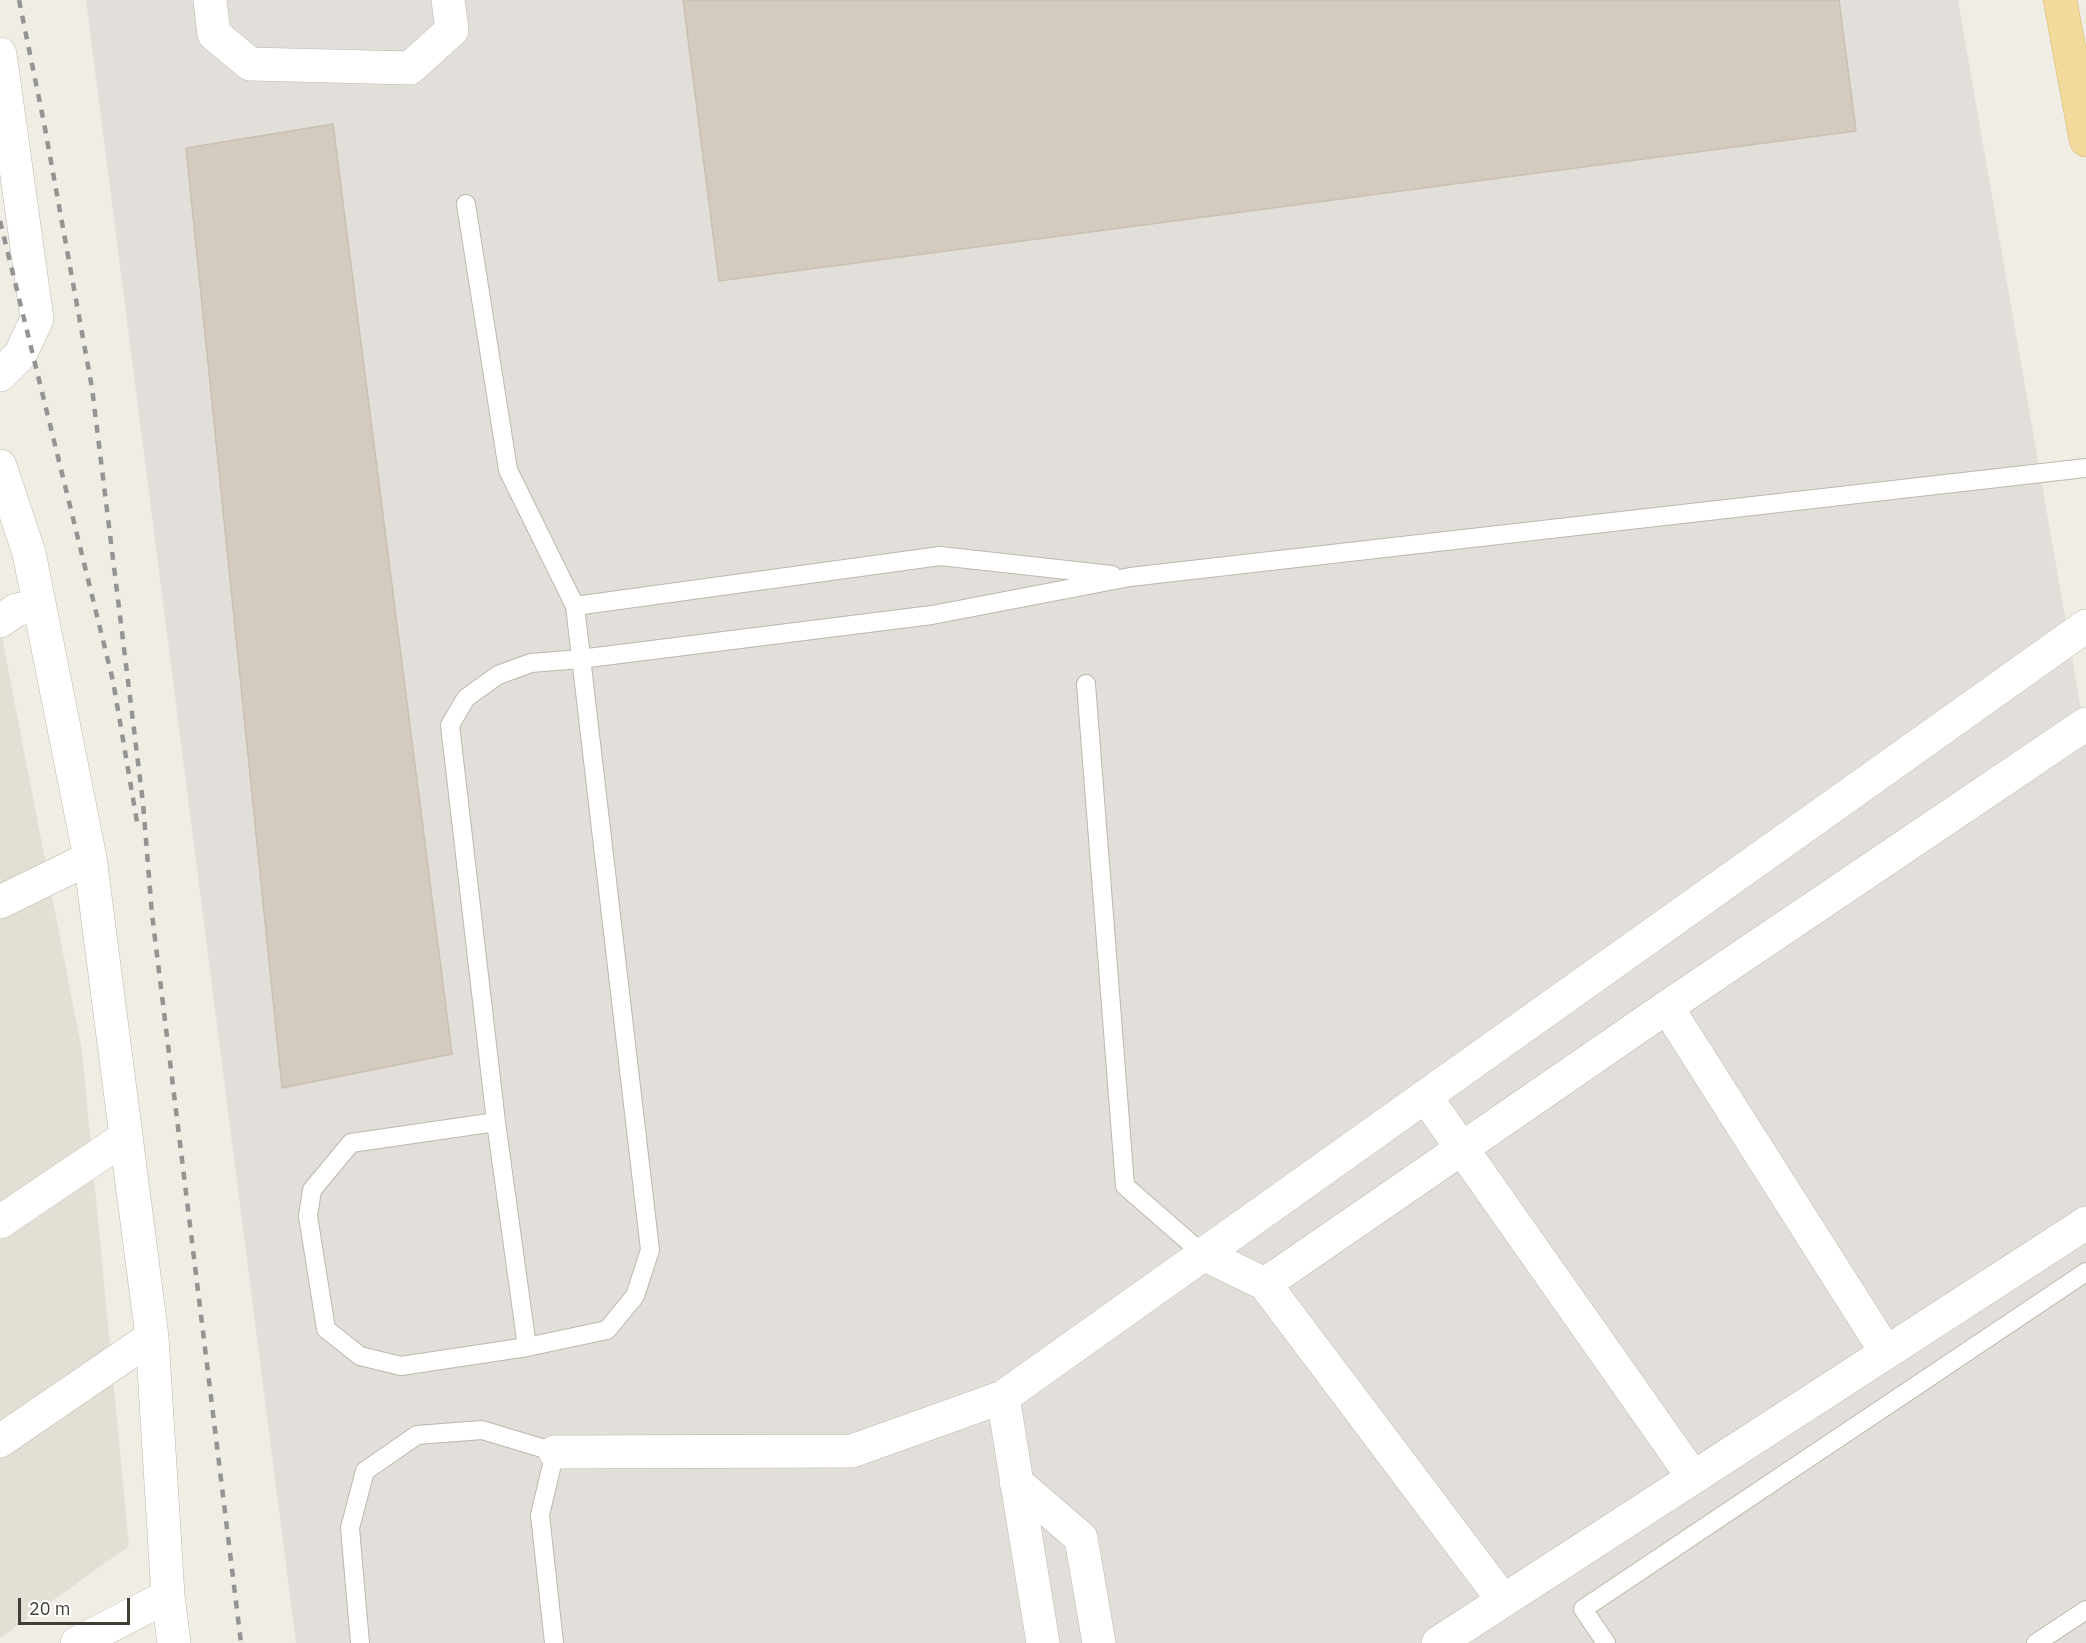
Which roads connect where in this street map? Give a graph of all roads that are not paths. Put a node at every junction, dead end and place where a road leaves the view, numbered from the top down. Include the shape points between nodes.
1 (210, 0) edge
2 (448, 0) edge
3 (2060, 0) edge
4 (0, 54) edge
5 (2086, 141) edge
6 (466, 204) dead end
7 (0, 375) edge
8 (0, 466) edge
9 (2086, 468) edge
10 (1131, 577) junction
11 (39, 605) junction
12 (575, 606) junction
13 (0, 621) edge
14 (2086, 626) edge
15 (580, 659) junction
16 (1086, 684) dead end
17 (2086, 724) edge
18 (90, 858) junction
19 (0, 902) edge
20 (1667, 1006) junction
21 (1425, 1096) junction
22 (496, 1122) junction
23 (126, 1137) junction
24 (1461, 1148) junction
25 (0, 1222) edge
26 (2084, 1230) edge
27 (1203, 1254) junction
28 (2086, 1272) edge
29 (1265, 1284) junction
30 (152, 1337) junction
31 (527, 1347) junction
32 (1886, 1352) junction
33 (1003, 1397) junction
34 (0, 1441) edge
35 (555, 1452) junction
36 (1693, 1477) junction
37 (1016, 1482) junction
38 (1081, 1538) junction
39 (1031, 1568) junction
40 (168, 1596) junction
41 (1503, 1600) junction
42 (2086, 1610) edge
43 (77, 1643) edge
44 (174, 1643) edge
45 (360, 1643) edge
46 (554, 1643) edge
47 (1043, 1643) edge
48 (1099, 1643) edge
49 (1438, 1643) edge
50 (1605, 1643) edge
51 (2036, 1643) edge

1 - 2 street via 214,34 250,64 410,68 452,30
3 - 5 main road
4 - 7 street via 37,318 20,355
6 - 12 lane via 508,470
8 - 11 street via 28,552
9 - 10 lane
10 - 12 lane via 940,556
10 - 15 lane via 932,615
11 - 13 street via 16,610
11 - 18 street
12 - 15 lane
14 - 21 street
15 - 22 lane via 531,663 498,675 466,698 450,725
15 - 31 lane via 650,1250 635,1296 607,1330
16 - 27 lane via 1125,1186
17 - 20 street
18 - 19 street
18 - 23 street
20 - 24 street
20 - 32 street
21 - 24 street
21 - 27 street
22 - 31 lane
22 - 31 lane via 351,1143 312,1190 308,1216 326,1329 360,1356 401,1366
23 - 25 street
23 - 30 street
24 - 29 street
24 - 36 street
26 - 32 street
27 - 29 street
27 - 33 street
28 - 50 lane via 1583,1610
29 - 41 street
30 - 34 street
30 - 40 street
32 - 36 street
33 - 35 street via 852,1451
33 - 37 street
35 - 45 lane via 483,1430 417,1435 365,1471 350,1528
35 - 46 lane via 540,1515
36 - 41 street
37 - 38 street
37 - 39 street
38 - 39 street via 1061,1527 1040,1539
38 - 48 street
39 - 47 street
40 - 43 street
40 - 44 street
41 - 49 street
42 - 51 lane

